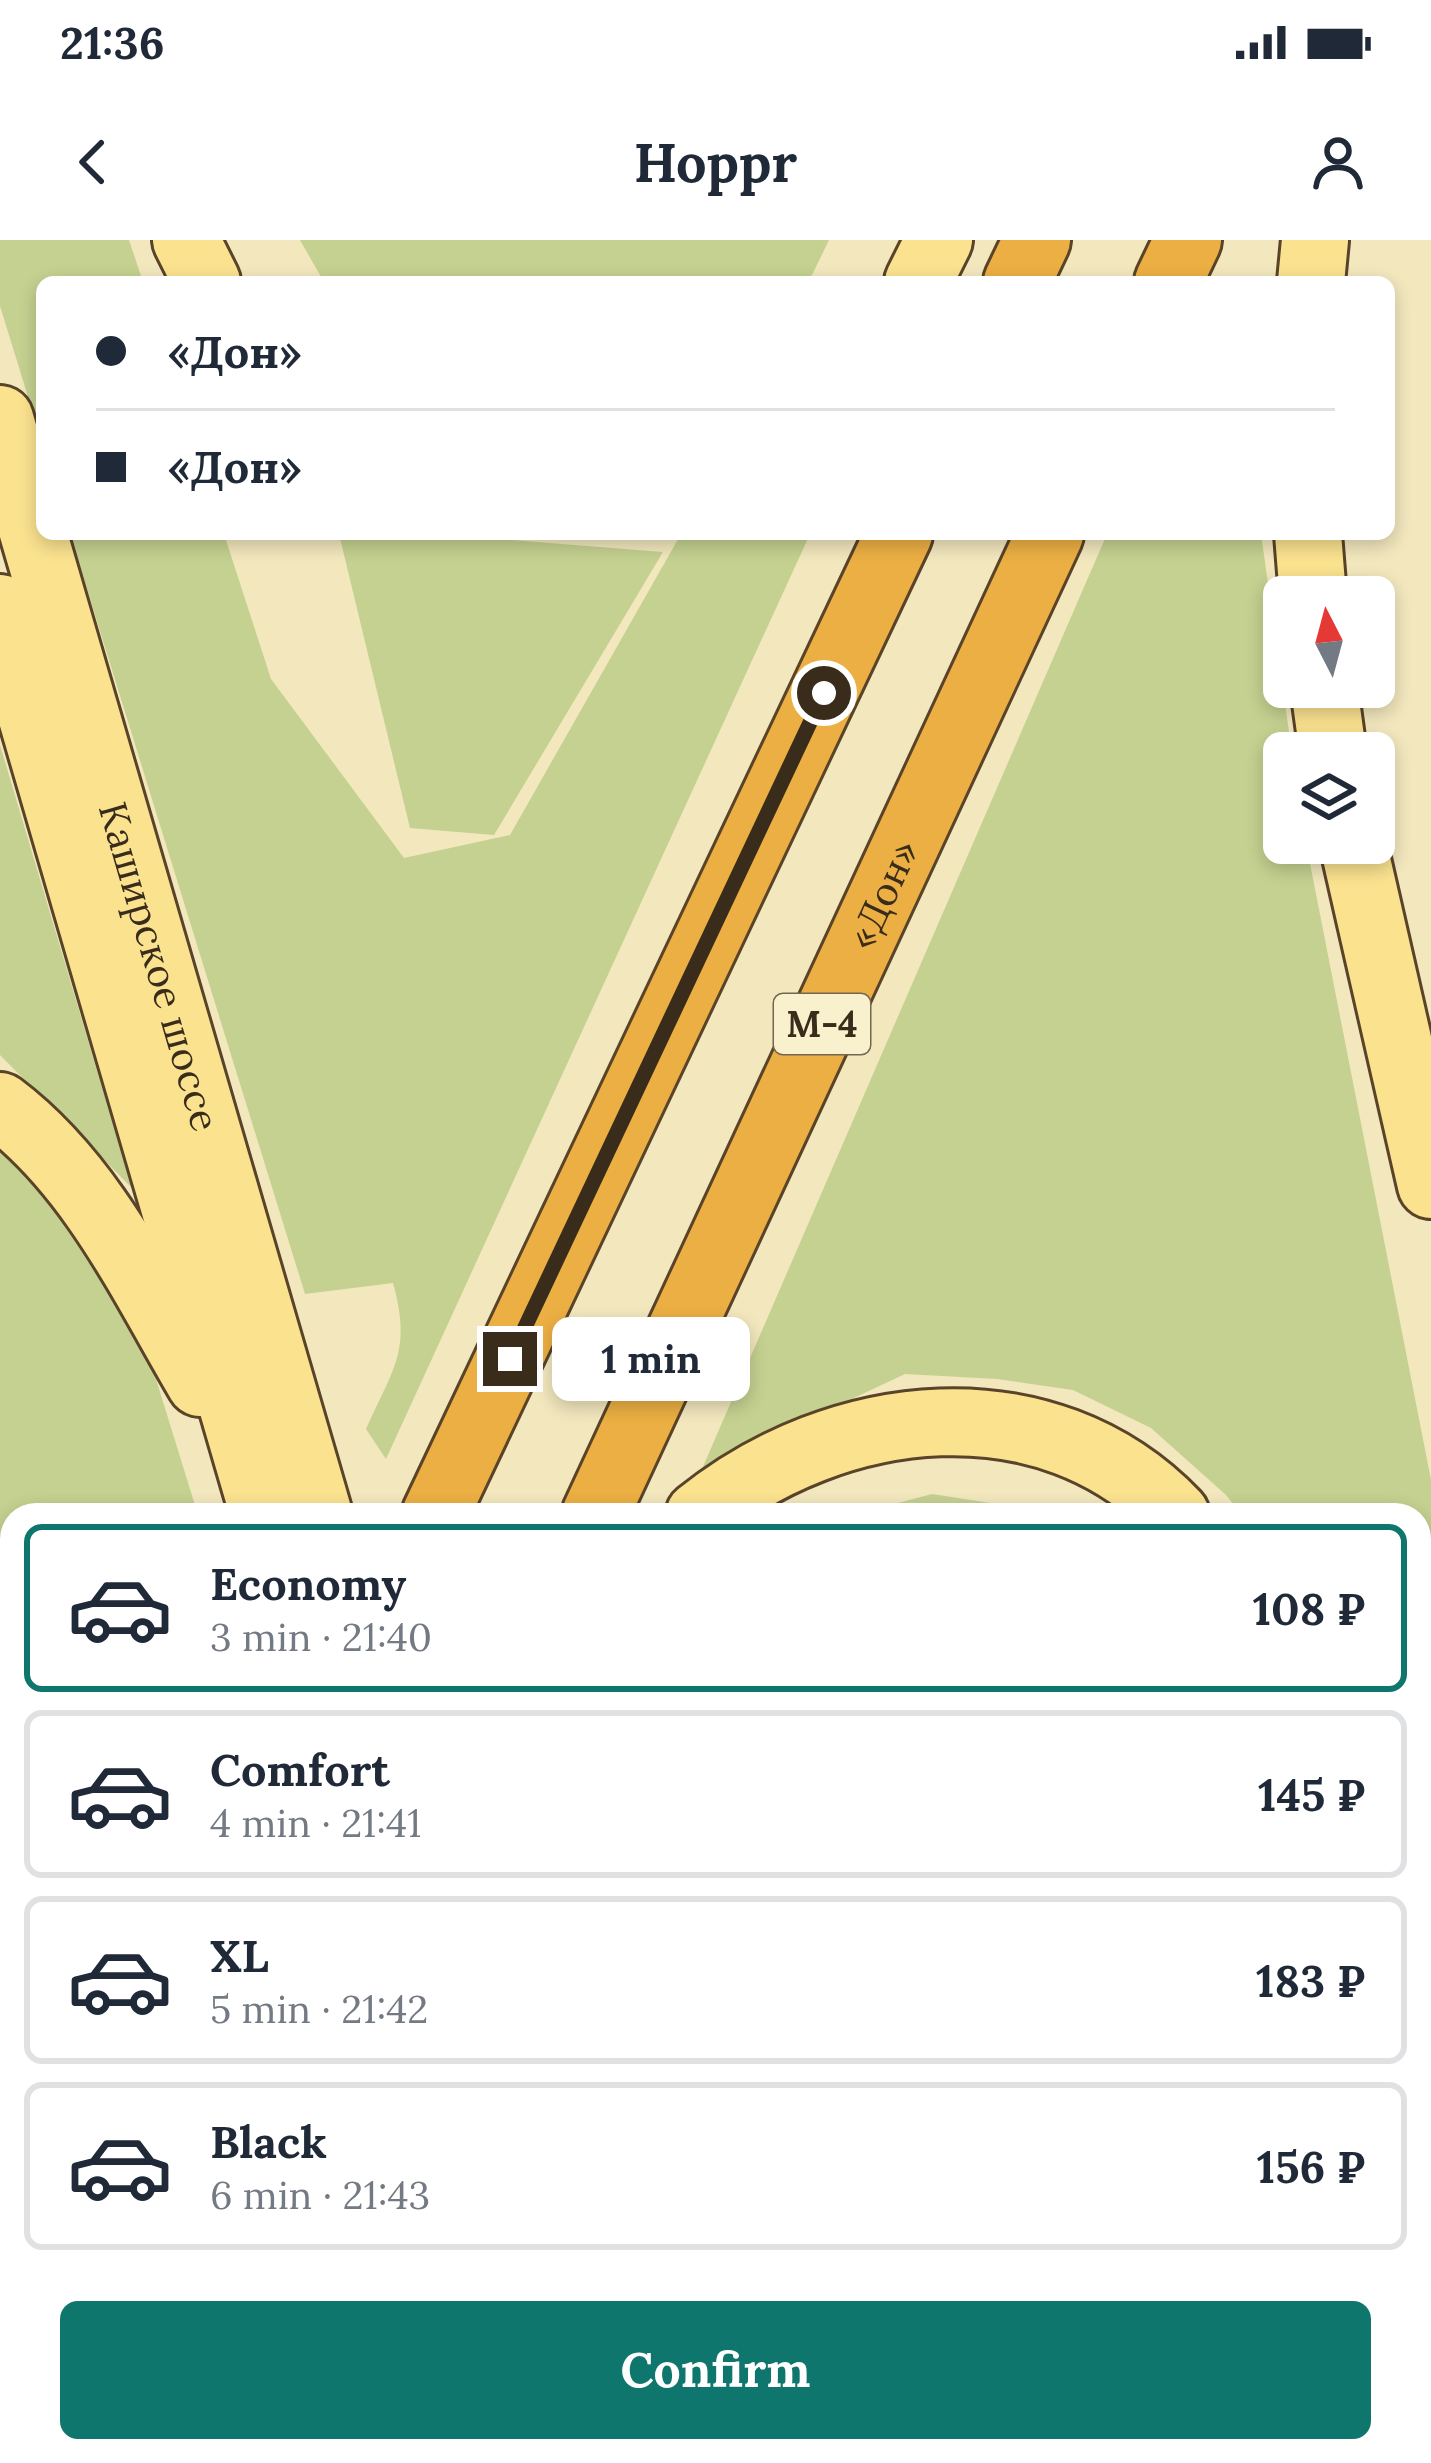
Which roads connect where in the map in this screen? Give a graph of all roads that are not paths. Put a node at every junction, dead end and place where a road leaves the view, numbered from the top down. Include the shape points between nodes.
1 (185, 240) edge
2 (940, 240) edge
3 (1037, 240) edge
4 (1188, 240) edge
5 (1315, 240) edge
6 (205, 276) edge
7 (921, 276) edge
8 (1020, 276) edge
9 (1171, 276) edge
10 (1312, 276) edge
11 (0, 419) edge
12 (896, 540) edge
13 (1047, 540) edge
14 (1308, 540) edge
15 (1311, 576) edge
16 (0, 608) edge
17 (1358, 864) edge
18 (0, 1106) edge
19 (1431, 1185) edge
20 (257, 1490) edge
21 (316, 1503) edge
22 (441, 1503) edge
23 (601, 1503) edge
24 (714, 1503) edge
25 (1165, 1503) edge

1 - 6 main road
2 - 7 main road
3 - 8 highway
4 - 9 highway
5 - 10 main road
11 - 21 main road, Каширское шоссе
12 - 22 highway
13 - 23 highway, «Дон» / М-4
14 - 15 main road
16 - 20 main road, Каширское шоссе
17 - 19 main road
18 - 20 main road via 32,1130 93,1202
24 - 25 main road via 793,1457 860,1431 922,1421 1058,1438

